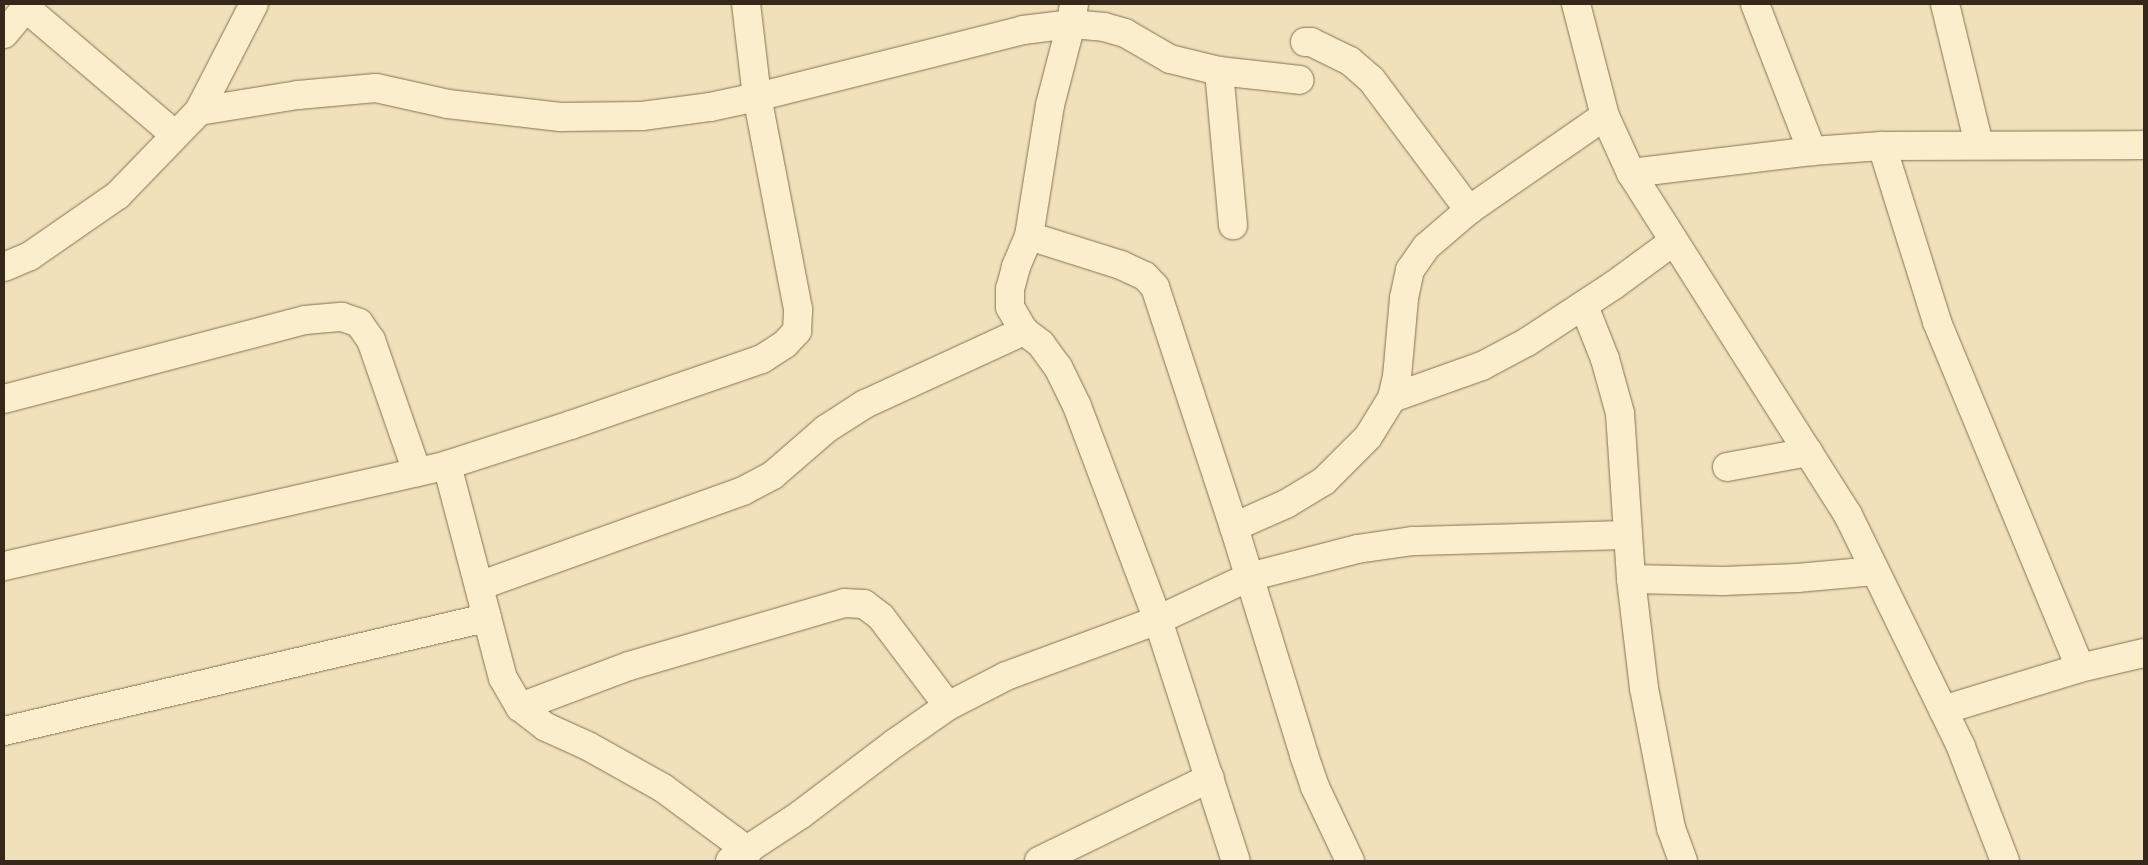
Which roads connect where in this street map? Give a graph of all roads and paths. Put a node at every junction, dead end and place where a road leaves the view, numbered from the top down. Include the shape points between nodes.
1 (254, 4) edge
2 (746, 4) edge
3 (1576, 4) edge
4 (1755, 4) edge
5 (1946, 4) edge
6 (28, 6) edge
7 (1073, 14) edge
8 (4, 34) edge
9 (1306, 42) dead end
10 (1219, 71) junction
11 (1300, 80) dead end
12 (757, 97) junction
13 (199, 111) junction
14 (1605, 116) junction
15 (175, 135) junction
16 (1979, 145) junction
17 (2144, 145) edge
18 (1882, 146) junction
19 (1812, 151) junction
20 (1631, 173) junction
21 (1470, 210) junction
22 (1233, 225) dead end
23 (1029, 236) junction
24 (1674, 241) junction
25 (4, 268) edge
26 (1584, 306) junction
27 (1024, 331) junction
28 (1392, 398) junction
29 (4, 399) edge
30 (1809, 452) junction
31 (447, 465) junction
32 (1727, 467) dead end
33 (417, 472) junction
34 (1234, 527) junction
35 (1628, 535) junction
36 (4, 566) edge
37 (1875, 571) junction
38 (1249, 577) junction
39 (1631, 579) junction
40 (479, 586) junction
41 (487, 618) junction
42 (1158, 620) junction
43 (2144, 653) edge
44 (2080, 668) junction
45 (948, 706) junction
46 (520, 707) junction
47 (1943, 710) junction
48 (4, 731) edge
49 (1210, 778) junction
50 (739, 856) edge
51 (1038, 861) edge
52 (1236, 861) edge
53 (1350, 861) edge
54 (1683, 861) edge
55 (2005, 861) edge

1 - 13 street
2 - 12 street
3 - 14 street
4 - 19 street
5 - 16 street
6 - 8 street
6 - 15 street
7 - 10 street via 1124,32 1170,59
7 - 12 street via 1023,30
7 - 23 street via 1050,104
9 - 21 street via 1350,61 1372,79
10 - 11 street
10 - 22 street
12 - 13 street via 642,116 560,117 448,104 376,88 298,95
12 - 31 street via 798,309 797,331 785,344 762,359
13 - 15 street
14 - 20 street
14 - 21 street
15 - 25 street via 118,195 30,256
16 - 17 street
16 - 18 street
18 - 19 street
18 - 44 street via 1937,322
19 - 20 street
20 - 24 street
21 - 28 street via 1426,247 1410,270
23 - 27 street via 1010,289 1010,307
23 - 34 street via 1121,265 1145,276 1155,287
24 - 26 street
24 - 30 street
26 - 28 street via 1482,366
26 - 35 street via 1605,359 1620,414
27 - 40 street via 865,404 826,429 773,475 743,491
27 - 42 street via 1041,344 1058,367 1077,406
28 - 34 street via 1368,438 1324,481 1286,504
29 - 33 street via 304,320 342,317 359,323 371,340
30 - 32 street
30 - 37 street via 1848,515
31 - 33 street
31 - 40 street
33 - 36 street
34 - 38 street
35 - 38 street via 1413,541 1357,549
35 - 39 street
37 - 39 street via 1722,581
37 - 47 street
38 - 42 street
38 - 53 street via 1315,787
39 - 54 street via 1644,688 1671,828
40 - 41 street
41 - 46 street via 503,678
41 - 48 street
42 - 45 street via 1006,676
42 - 49 street
43 - 44 street
44 - 47 street
45 - 46 street via 881,617 864,604 844,602 629,666
45 - 50 street
46 - 50 street via 546,727 588,746 663,788
47 - 55 street via 1961,747
49 - 51 street
49 - 52 street

